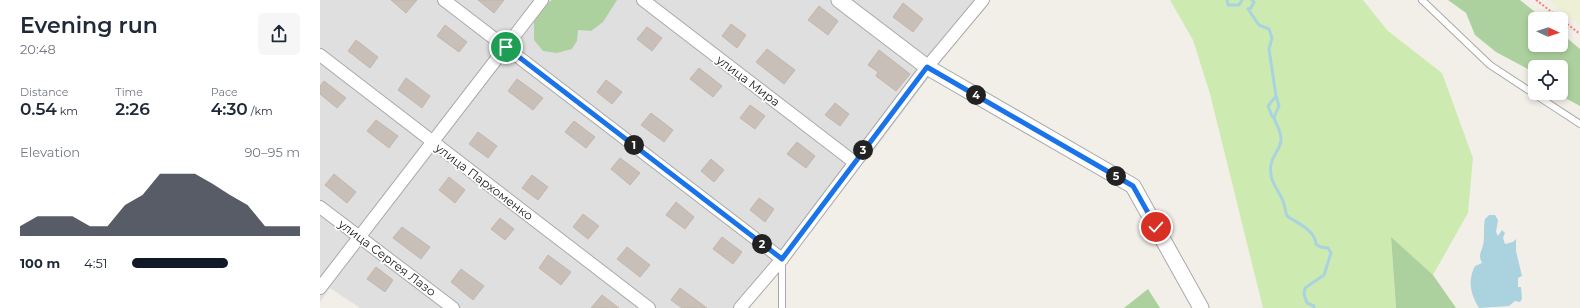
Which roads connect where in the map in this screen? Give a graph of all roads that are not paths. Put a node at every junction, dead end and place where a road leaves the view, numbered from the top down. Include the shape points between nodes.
1 (444, 0) edge
2 (542, 0) edge
3 (643, 0) edge
4 (840, 0) edge
5 (983, 0) edge
6 (1422, 0) edge
7 (506, 47) junction
8 (320, 55) edge
9 (927, 67) junction
10 (1580, 124) edge
11 (432, 142) junction
12 (854, 162) junction
13 (320, 208) edge
14 (358, 236) junction
15 (782, 259) junction
16 (320, 288) edge
17 (453, 308) edge
18 (649, 308) edge
19 (740, 308) edge
20 (782, 308) edge
21 (1202, 308) edge

1 - 7 street
2 - 7 street
3 - 12 street, улица Мира
4 - 9 street
5 - 9 street
6 - 10 lane via 1490,65
7 - 11 street
7 - 15 street
8 - 11 street, улица Пархоменко
9 - 12 street
9 - 21 street via 1133,186
11 - 14 street
11 - 18 street, улица Пархоменко
12 - 15 street
13 - 14 street, улица Сергея Лазо
14 - 16 street
14 - 17 street, улица Сергея Лазо
15 - 19 street
15 - 20 lane

